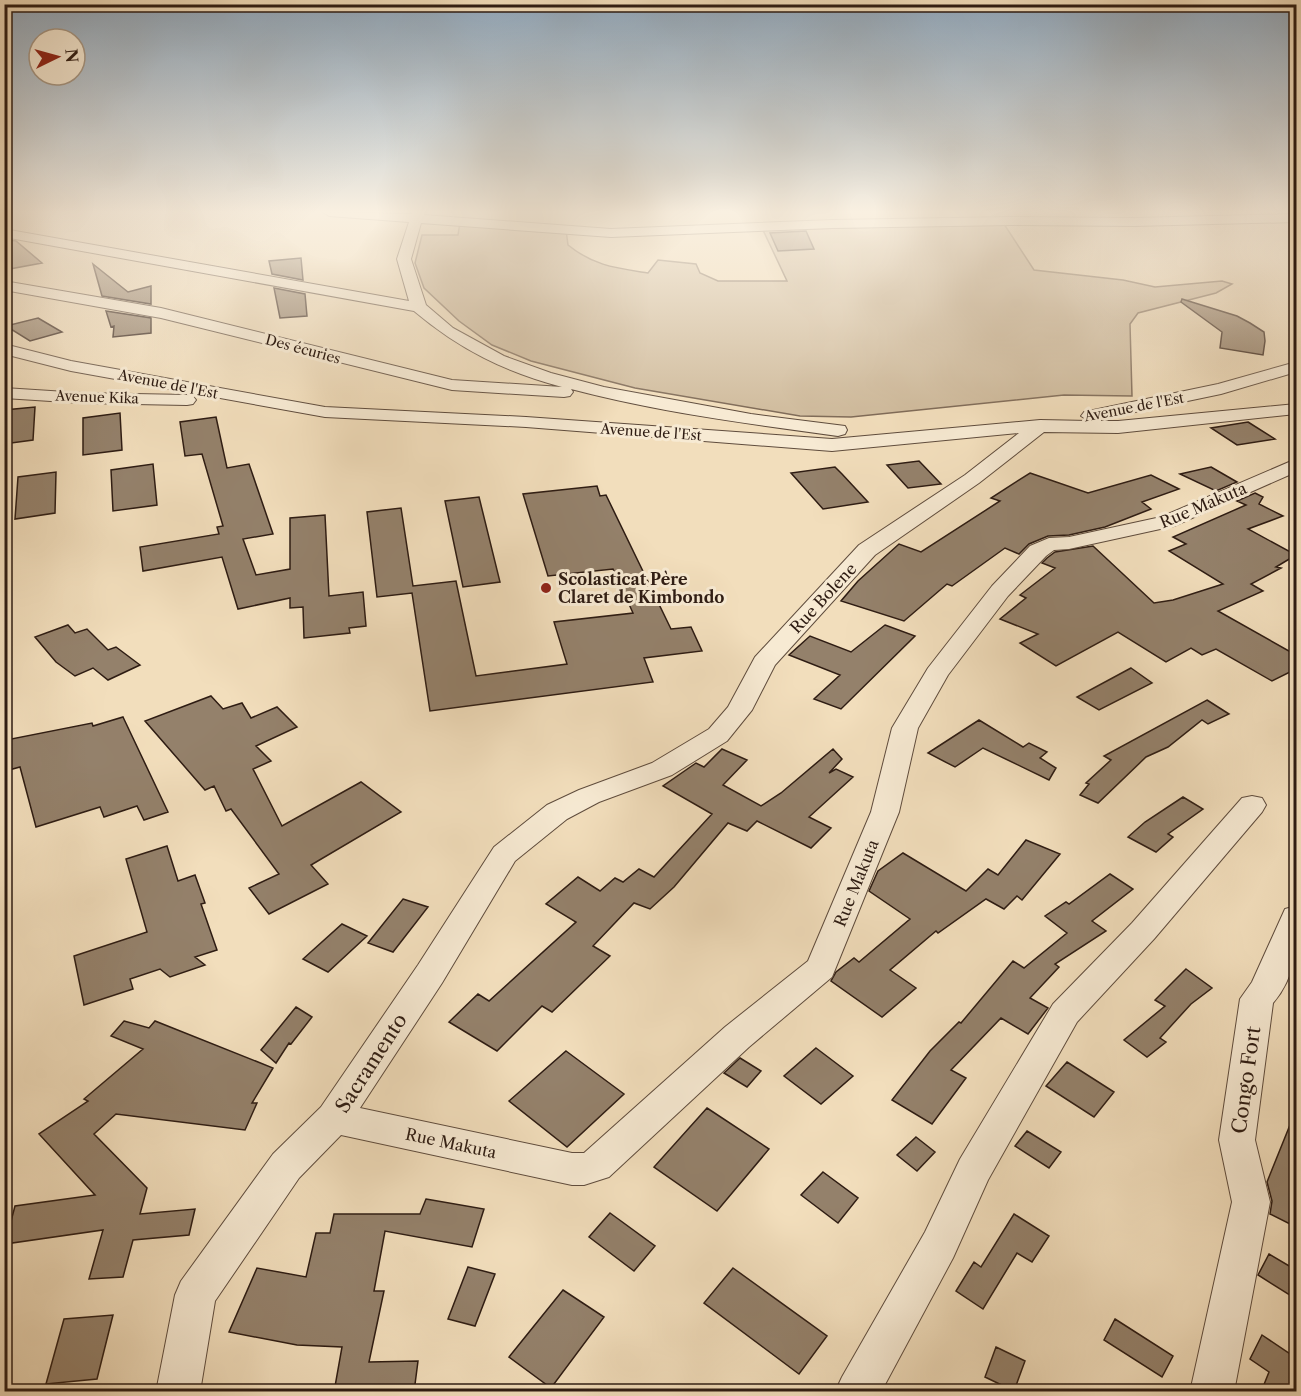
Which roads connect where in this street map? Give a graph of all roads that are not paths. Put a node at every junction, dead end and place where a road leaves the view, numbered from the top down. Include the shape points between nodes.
1 (252, 277) edge
2 (410, 277) edge
3 (4, 285) edge
4 (419, 307) junction
5 (4, 349) edge
6 (1296, 367) edge
7 (603, 392) junction
8 (4, 393) edge
9 (261, 401) junction
10 (1296, 409) edge
11 (1040, 426) junction
12 (908, 439) junction
13 (1296, 465) edge
14 (626, 783) joint
15 (1252, 805) dead end
16 (1296, 917) edge
17 (334, 1118) junction
18 (178, 1392) edge
19 (857, 1392) edge
20 (1212, 1392) edge

1 - 4 street
2 - 4 street
3 - 7 street, Des écuries via 160,313 452,385
4 - 7 street via 447,331 498,360
5 - 9 street, Avenue de l'Est via 71,366
6 - 11 street, Avenue de l'Est via 1221,389
7 - 12 street via 751,419
8 - 9 street, Avenue Kika via 97,399
9 - 12 street, Avenue de l'Est via 325,412 526,422 821,445
10 - 11 street via 1118,427
11 - 12 street, Avenue de l'Est
11 - 14 street, Rue Bolene via 972,479 867,550 764,662 739,710 718,735 662,769
13 - 17 street, Rue Makuta via 1167,522 1093,539 1049,544 1038,551 1000,591 938,673 905,728 885,812 821,968 737,1037 596,1165 572,1169
14 - 17 street, Sacramento via 557,812 504,854
15 - 19 street via 1143,931 1065,1013 973,1171 939,1245
16 - 20 street, Congo Fort via 1266,989 1257,999 1237,1140 1251,1202
17 - 18 street, Sacramento via 286,1166 196,1295

